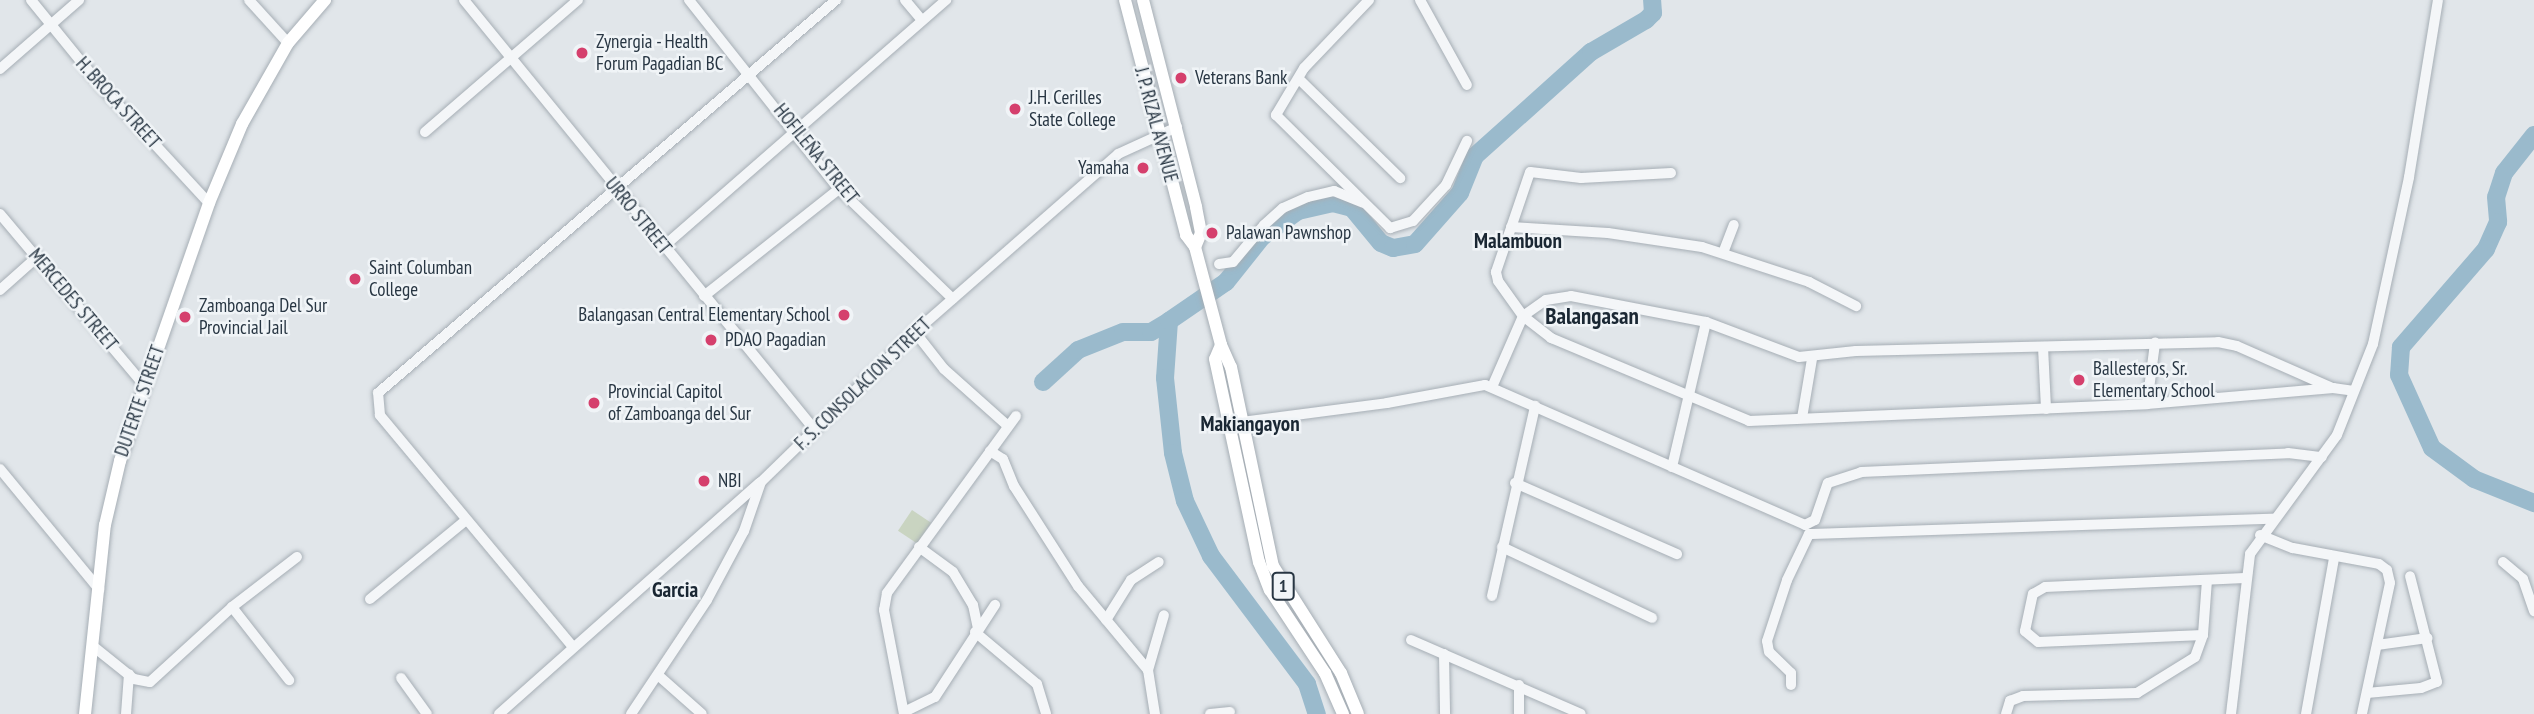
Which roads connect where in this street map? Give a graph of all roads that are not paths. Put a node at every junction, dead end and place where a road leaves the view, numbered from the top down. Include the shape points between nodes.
1 (31, 0) edge
2 (79, 0) edge
3 (248, 0) edge
4 (326, 0) edge
5 (464, 0) edge
6 (578, 0) edge
7 (689, 0) edge
8 (836, 0) edge
9 (905, 0) edge
10 (946, 0) edge
11 (1125, 0) edge
12 (1143, 0) edge
13 (1369, 0) edge
14 (1420, 0) edge
15 (2438, 0) edge
16 (920, 18) junction
17 (51, 25) junction
18 (288, 43) junction
19 (511, 59) junction
20 (0, 69) edge
21 (751, 73) junction
22 (1301, 80) junction
23 (1467, 85) dead end
24 (1177, 127) junction
25 (425, 132) dead end
26 (797, 132) junction
27 (1157, 132) junction
28 (1467, 141) dead end
29 (1671, 173) dead end
30 (1400, 178) dead end
31 (615, 188) junction
32 (839, 189) junction
33 (209, 203) junction
34 (1368, 206) junction
35 (0, 214) edge
36 (1734, 225) dead end
37 (1511, 228) junction
38 (663, 247) junction
39 (1195, 247) junction
40 (1723, 253) junction
41 (37, 257) junction
42 (1219, 264) dead end
43 (0, 290) edge
44 (704, 296) junction
45 (953, 299) junction
46 (1856, 306) dead end
47 (1523, 316) junction
48 (1706, 322) junction
49 (915, 332) junction
50 (2155, 343) junction
51 (2043, 347) junction
52 (1812, 359) junction
53 (145, 386) junction
54 (1492, 387) junction
55 (2333, 388) junction
56 (2354, 391) junction
57 (1686, 395) junction
58 (2147, 404) junction
59 (1535, 406) junction
60 (2046, 409) junction
61 (1016, 416) dead end
62 (1802, 418) junction
63 (1237, 422) junction
64 (1008, 426) junction
65 (814, 429) junction
66 (990, 451) junction
67 (2322, 457) junction
68 (1672, 467) junction
69 (0, 469) edge
70 (761, 482) junction
71 (1515, 484) junction
72 (2273, 519) junction
73 (465, 521) junction
74 (1257, 528) junction
75 (1807, 530) junction
76 (2260, 535) junction
77 (919, 547) junction
78 (1502, 547) junction
79 (1677, 554) dead end
80 (297, 556) dead end
81 (2334, 558) junction
82 (1159, 562) dead end
83 (2503, 562) dead end
84 (2410, 576) dead end
85 (2245, 578) junction
86 (2207, 580) junction
87 (99, 589) junction
88 (1492, 596) dead end
89 (370, 599) dead end
90 (995, 605) dead end
91 (232, 607) junction
92 (2534, 611) edge
93 (1164, 615) dead end
94 (1652, 618) dead end
95 (1106, 620) junction
96 (976, 630) junction
97 (2203, 635) junction
98 (2428, 638) junction
99 (1411, 640) dead end
100 (2377, 645) junction
101 (94, 647) junction
102 (573, 647) junction
103 (1444, 654) junction
104 (1148, 670) junction
105 (129, 674) junction
106 (659, 676) junction
107 (401, 678) dead end
108 (289, 680) dead end
109 (1519, 685) junction
110 (1791, 685) dead end
111 (2367, 693) junction
112 (1230, 712) edge
113 (904, 713) edge
114 (85, 714) edge
115 (126, 714) edge
116 (427, 714) edge
117 (499, 714) edge
118 (631, 714) edge
119 (702, 714) edge
120 (1046, 714) edge
121 (1154, 714) edge
122 (1210, 714) edge
123 (1343, 714) edge
124 (1358, 714) edge
125 (1445, 714) edge
126 (1519, 714) edge
127 (1581, 714) edge
128 (2006, 714) edge
129 (2231, 714) edge
130 (2306, 714) edge
131 (2362, 714) edge

1 - 17 street, H. BROCA STREET
2 - 17 street
3 - 18 street
4 - 18 main road, DUTERTE STREET
5 - 19 street, URRO STREET
6 - 19 street
7 - 21 street, HOFILEÑA STREET
8 - 21 street
9 - 16 street
10 - 16 street
11 - 27 main road, J. P. RIZAL AVENUE / 1
12 - 24 main road, J. P. RIZAL AVENUE / 1
13 - 22 street via 1304,68
14 - 23 street
15 - 56 street via 2381,317
16 - 26 street via 910,35
17 - 20 street
17 - 33 street, H. BROCA STREET
18 - 33 main road, DUTERTE STREET via 242,124
19 - 25 street
19 - 31 street, URRO STREET
21 - 26 street, HOFILEÑA STREET
21 - 31 street
22 - 30 street
22 - 34 street via 1276,115
24 - 27 street, F. S. CONSOLACION STREET
24 - 39 main road, J. P. RIZAL AVENUE / 1 via 1201,233
26 - 32 street, HOFILEÑA STREET
26 - 38 street
27 - 39 main road, J. P. RIZAL AVENUE / 1 via 1186,235
27 - 45 street, F. S. CONSOLACION STREET via 1118,154
28 - 34 street via 1446,185 1413,221 1390,228
29 - 37 street via 1581,178 1531,172
31 - 38 street, URRO STREET
31 - 73 street via 379,393 380,415
32 - 44 street
32 - 45 street, HOFILEÑA STREET
33 - 53 main road, DUTERTE STREET
34 - 42 street via 1334,191 1308,197 1283,208 1233,262
35 - 41 street, MERCEDES STREET
36 - 40 street
37 - 40 street via 1608,233
37 - 47 street via 1496,272
38 - 44 street, URRO STREET
39 - 63 main road, J. P. RIZAL AVENUE / 1 via 1221,345 1215,359
40 - 46 street via 1810,282
41 - 43 street
41 - 53 street, MERCEDES STREET
44 - 65 street, URRO STREET
45 - 49 street, F. S. CONSOLACION STREET
47 - 48 street via 1546,300 1571,296
47 - 54 street
47 - 57 street via 1551,338
48 - 52 street via 1787,354
48 - 57 street
49 - 64 street via 944,369
49 - 65 street, F. S. CONSOLACION STREET
50 - 51 street
50 - 55 street via 2237,346
50 - 58 street
51 - 52 street via 1856,351
51 - 60 street
52 - 62 street
53 - 87 main road, DUTERTE STREET via 111,495
54 - 59 street
54 - 63 street via 1474,385 1387,404
55 - 56 street
55 - 58 street
56 - 67 street
57 - 62 street via 1749,421
57 - 68 street
58 - 60 street
59 - 68 street
59 - 71 street
60 - 62 street
61 - 64 street
63 - 74 main road, J. P. RIZAL AVENUE / 1
64 - 66 street
65 - 70 street, F. S. CONSOLACION STREET
66 - 77 street
66 - 95 street via 1003,459 1014,486 1078,586
67 - 72 street
67 - 75 street via 2281,453 1861,471 1828,483
68 - 75 street
69 - 87 street
70 - 102 street
70 - 106 street, F. S. CONSOLACION STREET via 738,543
71 - 78 street
71 - 79 street
72 - 75 street
72 - 76 street
73 - 89 street
73 - 102 street
74 - 123 main road, J. P. RIZAL AVENUE / 1 via 1270,590 1325,673
74 - 124 main road, J. P. RIZAL AVENUE / 1 via 1283,586 1341,673
75 - 110 street via 1768,640 1769,652 1791,673
76 - 81 street
76 - 85 street
77 - 96 street via 953,572 973,605
77 - 113 street via 894,580 884,610
78 - 88 street
78 - 94 street
80 - 91 street
81 - 100 street via 2379,564 2386,570 2390,583
81 - 130 street
82 - 95 street via 1131,580
83 - 92 street via 2523,579
84 - 98 street
85 - 86 street
85 - 129 street
86 - 97 street
86 - 97 street via 2046,587 2033,594 2025,631 2038,642
87 - 101 main road, DUTERTE STREET
90 - 96 street
91 - 105 street via 157,678 144,683
91 - 108 street
93 - 104 street
95 - 104 street
96 - 113 street via 936,697
96 - 120 street via 1037,684
97 - 128 street via 2195,657 2137,693 2023,696 2010,701
98 - 100 street
98 - 111 street via 2438,674 2434,684
99 - 103 street
100 - 111 street
101 - 105 street
101 - 114 main road, DUTERTE STREET
102 - 117 street
103 - 109 street
103 - 125 street
104 - 121 street
105 - 115 street
106 - 118 street, F. S. CONSOLACION STREET
106 - 119 street
107 - 116 street
109 - 126 street
109 - 127 street
111 - 131 street
112 - 122 street

